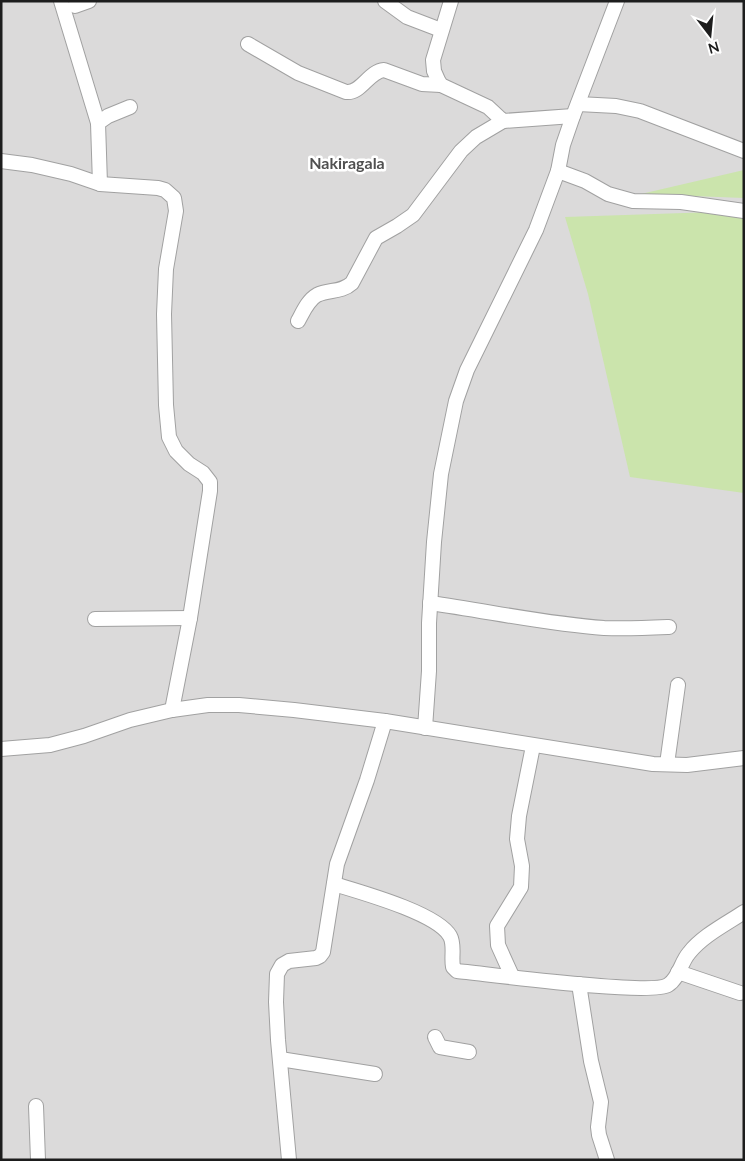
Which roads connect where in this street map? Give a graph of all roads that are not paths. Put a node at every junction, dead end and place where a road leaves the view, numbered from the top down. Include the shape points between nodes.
1 (61, 1) edge
2 (88, 1) edge
3 (386, 1) edge
4 (451, 1) edge
5 (617, 1) edge
6 (75, 6) dead end
7 (441, 30) junction
8 (248, 44) dead end
9 (441, 85) junction
10 (130, 107) dead end
11 (576, 110) junction
12 (504, 121) junction
13 (98, 123) junction
14 (744, 152) edge
15 (1, 161) edge
16 (558, 171) junction
17 (100, 184) junction
18 (744, 211) edge
19 (298, 321) dead end
20 (430, 603) junction
21 (190, 618) junction
22 (95, 620) dead end
23 (669, 626) dead end
24 (678, 685) dead end
25 (172, 710) junction
26 (385, 721) junction
27 (425, 728) junction
28 (533, 746) junction
29 (1, 749) edge
30 (744, 758) edge
31 (667, 764) junction
32 (334, 884) junction
33 (744, 912) edge
34 (678, 972) junction
35 (512, 976) junction
36 (579, 984) junction
37 (740, 994) dead end
38 (435, 1037) dead end
39 (469, 1052) dead end
40 (280, 1059) junction
41 (375, 1074) dead end
42 (36, 1106) dead end
43 (38, 1160) edge
44 (289, 1160) edge
45 (607, 1160) edge

1 - 13 street
2 - 6 street
3 - 7 street via 407,17
4 - 7 street
5 - 11 street
7 - 9 street via 433,60
8 - 9 street via 298,73 346,92 353,92 384,70 422,84
9 - 12 street via 488,107
10 - 13 street
11 - 12 street
11 - 14 street via 616,106 640,111
11 - 16 street via 563,144
12 - 19 street via 476,137 461,151 413,216 376,238 347,288 316,295
13 - 17 street
15 - 17 street via 71,174
16 - 18 street via 585,180 608,194 633,201 680,202
16 - 20 street via 536,230 467,370 456,401 441,474
17 - 21 street via 158,188 174,198 176,204 166,269 164,314 169,437 176,451 210,482
20 - 23 street via 595,627
20 - 27 street
21 - 22 street
21 - 25 street
24 - 31 street
25 - 26 street via 208,704 240,705
25 - 29 street via 50,745
26 - 27 street
26 - 32 street via 337,864
27 - 28 street
28 - 31 street
28 - 35 street via 518,824 522,866 520,887 497,926 498,946
30 - 31 street via 687,765
32 - 35 street via 407,908 445,929 452,942 453,967 457,971
32 - 40 street via 323,952 316,958 289,961 282,965 278,974 276,1002
33 - 34 street via 702,940 688,953
34 - 36 street via 673,981 662,988
34 - 37 street
35 - 36 street
36 - 45 street via 601,1102 599,1135
38 - 39 street via 440,1047
40 - 41 street
40 - 44 street
42 - 43 street

